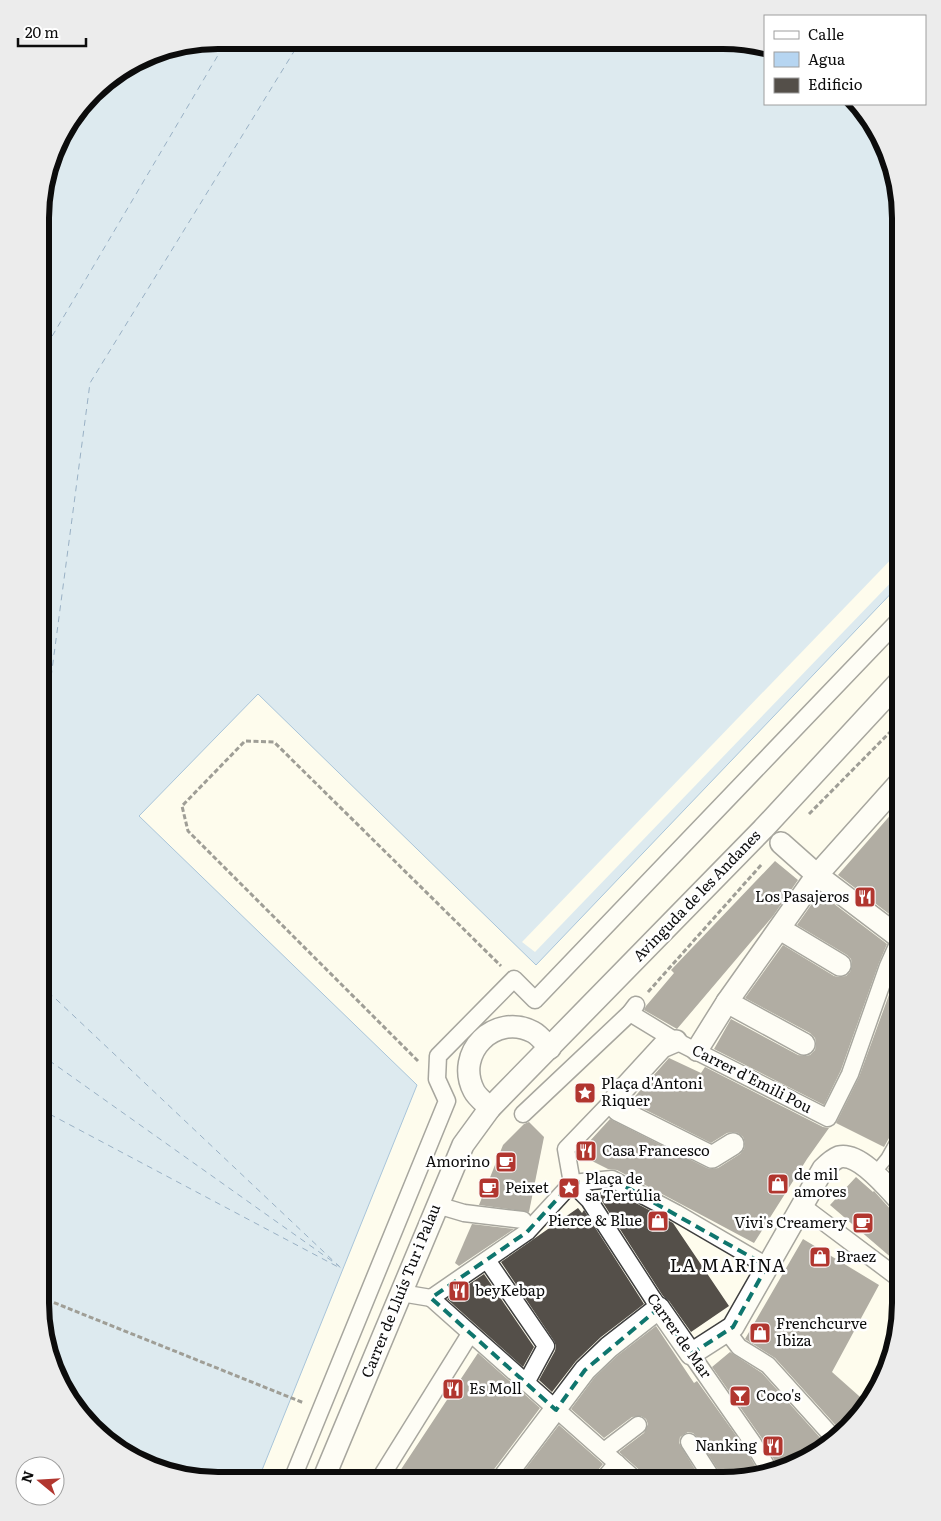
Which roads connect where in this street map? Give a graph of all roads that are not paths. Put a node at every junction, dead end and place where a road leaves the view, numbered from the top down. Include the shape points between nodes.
1 (892, 627) edge
2 (892, 690) edge
3 (892, 791) edge
4 (781, 843) dead end
5 (818, 875) junction
6 (780, 929) junction
7 (892, 932) edge
8 (892, 960) edge
9 (840, 965) dead end
10 (727, 1002) junction
11 (676, 1040) junction
12 (804, 1044) dead end
13 (550, 1048) junction
14 (697, 1050) junction
15 (617, 1103) junction
16 (490, 1108) junction
17 (523, 1114) dead end
18 (733, 1144) dead end
19 (892, 1149) edge
20 (874, 1174) junction
21 (572, 1183) junction
22 (892, 1193) edge
23 (436, 1205) junction
24 (801, 1205) junction
25 (525, 1226) junction
26 (487, 1260) junction
27 (767, 1266) junction
28 (892, 1274) edge
29 (401, 1293) junction
30 (431, 1298) junction
31 (659, 1308) junction
32 (726, 1330) junction
33 (470, 1334) junction
34 (691, 1354) junction
35 (526, 1383) junction
36 (556, 1410) junction
37 (638, 1425) dead end
38 (830, 1434) edge
39 (689, 1442) dead end
40 (604, 1451) junction
41 (617, 1463) junction
42 (767, 1466) edge
43 (295, 1472) edge
44 (326, 1472) edge
45 (384, 1472) edge
46 (508, 1472) edge
47 (610, 1472) edge
48 (627, 1472) edge
49 (708, 1472) edge

1 - 43 street via 535,1000 514,979 438,1056 437,1080 447,1100
2 - 13 street, Avinguda de les Andanes via 763,829
3 - 5 street
4 - 5 street
5 - 6 street
5 - 7 street
6 - 9 street
6 - 10 street
8 - 14 street, Carrer d'Emili Pou via 850,1074 828,1118
10 - 12 street
10 - 14 street
11 - 14 street, Carrer d'Emili Pou
11 - 15 street via 662,1047
11 - 17 street via 631,1006
13 - 16 street, Avinguda de les Andanes
13 - 16 street via 534,1032 512,1026 490,1032 473,1048 468,1070 474,1092
15 - 18 street via 712,1157
15 - 21 street via 566,1149
16 - 23 street, Carrer de Lluís Tur i Palau via 462,1145
19 - 20 lane
20 - 22 street
20 - 24 street via 854,1158 839,1158 823,1169
21 - 25 street
21 - 27 street via 612,1179
21 - 31 street, Carrer de Mar via 589,1200
23 - 25 street
23 - 29 street, Carrer de Lluís Tur i Palau
24 - 27 street
24 - 28 street
25 - 26 street
26 - 30 street
26 - 35 street via 546,1346
27 - 32 street via 733,1327
29 - 30 street
29 - 44 street, Carrer de Lluís Tur i Palau
30 - 33 street, Carrer de Lluís Tur i Palau
31 - 34 street, Carrer de Mar
31 - 36 street via 585,1370
32 - 34 street
32 - 38 street via 739,1346 768,1365
33 - 35 street, Carrer de Lluís Tur i Palau
33 - 45 street
34 - 42 street, Carrer de Mar
35 - 36 street, Carrer de Lluís Tur i Palau
36 - 40 street, Carrer de Lluís Tur i Palau
36 - 46 street
37 - 40 street
39 - 49 street
40 - 41 street, Carrer de Lluís Tur i Palau
41 - 47 street
41 - 48 street, Carrer de Lluís Tur i Palau

